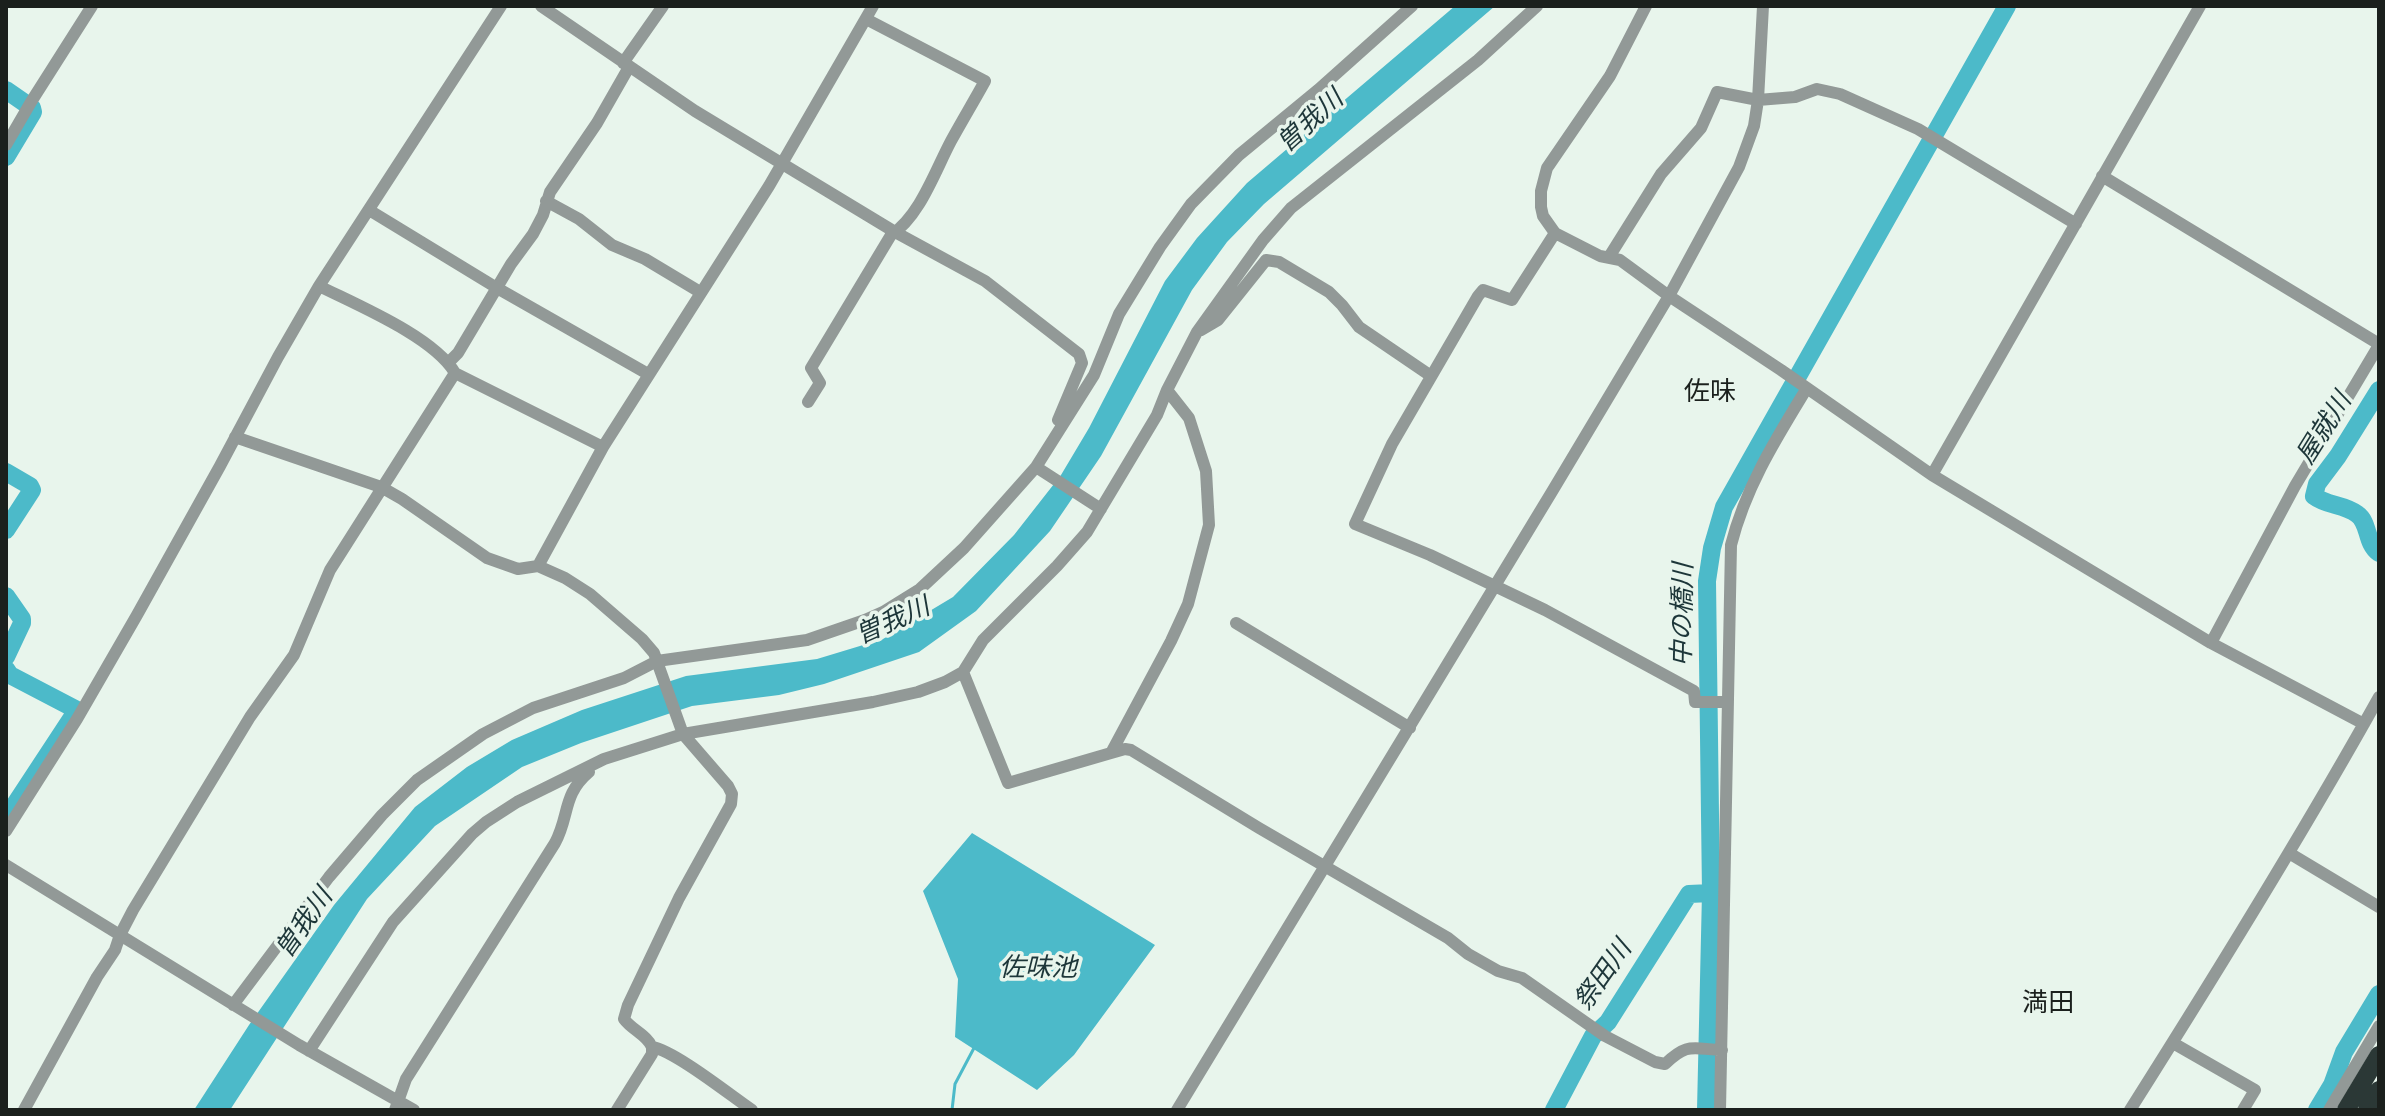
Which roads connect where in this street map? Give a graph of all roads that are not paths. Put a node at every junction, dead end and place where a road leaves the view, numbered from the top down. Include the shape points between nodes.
1 (92, 6) edge
2 (501, 6) edge
3 (541, 6) edge
4 (663, 6) edge
5 (873, 6) edge
6 (1412, 6) edge
7 (1537, 6) edge
8 (1646, 6) edge
9 (1763, 6) edge
10 (2200, 6) edge
11 (558, 10) edge
12 (866, 19) junction
13 (626, 65) junction
14 (1758, 100) junction
15 (6, 145) edge
16 (783, 163) junction
17 (2102, 176) junction
18 (546, 201) junction
19 (369, 210) junction
20 (2076, 224) junction
21 (895, 232) junction
22 (1555, 233) junction
23 (1609, 257) junction
24 (319, 286) junction
25 (497, 288) junction
26 (700, 292) junction
27 (1669, 296) junction
28 (1197, 332) junction
29 (2379, 345) edge
30 (452, 368) junction
31 (648, 374) junction
32 (1431, 376) junction
33 (1807, 388) junction
34 (1167, 390) junction
35 (808, 402) dead end
36 (235, 437) junction
37 (1048, 445) junction
38 (603, 447) junction
39 (1038, 469) junction
40 (1932, 475) junction
41 (381, 487) junction
42 (1098, 506) junction
43 (538, 566) junction
44 (1495, 587) junction
45 (1236, 623) dead end
46 (2211, 643) junction
47 (659, 666) junction
48 (963, 672) junction
49 (2379, 697) edge
50 (1727, 702) junction
51 (2364, 724) junction
52 (1410, 728) junction
53 (682, 732) junction
54 (1111, 753) junction
55 (604, 759) junction
56 (6, 831) edge
57 (2289, 853) junction
58 (6, 865) edge
59 (1326, 866) junction
60 (2379, 907) edge
61 (120, 935) junction
62 (233, 1005) junction
63 (2379, 1026) edge
64 (2173, 1043) junction
65 (652, 1047) junction
66 (304, 1048) junction
67 (1721, 1050) junction
68 (2379, 1056) edge
69 (2379, 1093) edge
70 (397, 1106) edge
71 (24, 1110) edge
72 (414, 1110) edge
73 (617, 1110) edge
74 (752, 1110) edge
75 (1177, 1110) edge
76 (1720, 1110) edge
77 (2130, 1110) edge
78 (2243, 1110) edge
79 (2329, 1110) edge
80 (2348, 1110) edge
81 (2369, 1110) edge

1 - 15 street
2 - 19 street
3 - 11 street
4 - 13 street
5 - 12 street
6 - 37 street via 1239,155 1191,204 1119,314 1094,375
7 - 28 street via 1465,71 1291,208
8 - 22 street via 1610,76 1547,168 1541,207
9 - 14 street
10 - 17 street
11 - 13 street
12 - 16 street
12 - 21 street via 985,81 934,179
13 - 16 street
13 - 18 street via 597,123
14 - 20 street via 1817,89 1840,94 1918,129
14 - 23 street via 1717,92 1701,128 1661,174
14 - 27 street via 1739,167
16 - 21 street
16 - 26 street
17 - 20 street
17 - 29 street
18 - 25 street via 533,234
18 - 26 street via 612,245
19 - 24 street
19 - 25 street
20 - 40 street
21 - 35 street via 811,368 820,383
21 - 37 street via 985,281 1079,354 1082,363
22 - 23 street
22 - 32 street via 1512,300 1483,290
23 - 27 street
24 - 30 street via 409,333
24 - 36 street
25 - 30 street
25 - 31 street
26 - 31 street
27 - 33 street
27 - 44 street
28 - 32 street via 1218,320 1266,260 1279,262 1329,292 1359,327
28 - 34 street
29 - 46 street
30 - 38 street
30 - 41 street
31 - 38 street
32 - 44 street via 1355,524
33 - 40 street
33 - 50 street via 1749,488 1731,545
34 - 42 street via 1157,415
34 - 54 street via 1189,418 1206,471 1209,525 1188,604
36 - 41 street
36 - 56 street via 85,706
37 - 39 street
38 - 43 street
39 - 42 street
39 - 47 street via 943,568 883,612 807,640
40 - 46 street
41 - 43 street via 487,558 518,569
41 - 61 street via 330,570 294,655 250,717
42 - 48 street via 1087,532 983,640
43 - 47 street via 590,594 642,639
44 - 50 street via 1694,691 1695,702
44 - 52 street
45 - 52 street
46 - 51 street
47 - 53 street
47 - 62 street via 533,708 483,734 417,780 329,877
48 - 53 street via 918,692 873,702
48 - 54 street via 1008,783
49 - 51 street
50 - 67 street
51 - 57 street
52 - 59 street
53 - 55 street
53 - 65 street via 732,794 628,1005 624,1019
54 - 59 street via 1131,750
55 - 66 street via 517,802 472,834 393,922
55 - 70 street via 574,787 555,843 406,1079
57 - 60 street
57 - 64 street
58 - 61 street
59 - 67 street via 1468,954 1522,978 1605,1036 1655,1062 1665,1064 1689,1047
59 - 75 street
61 - 62 street
61 - 71 street
62 - 66 street
63 - 79 street
64 - 77 street
64 - 78 street via 2255,1090
65 - 73 street
65 - 74 street
66 - 70 street
67 - 76 street
68 - 80 highway
69 - 81 highway
70 - 72 street

